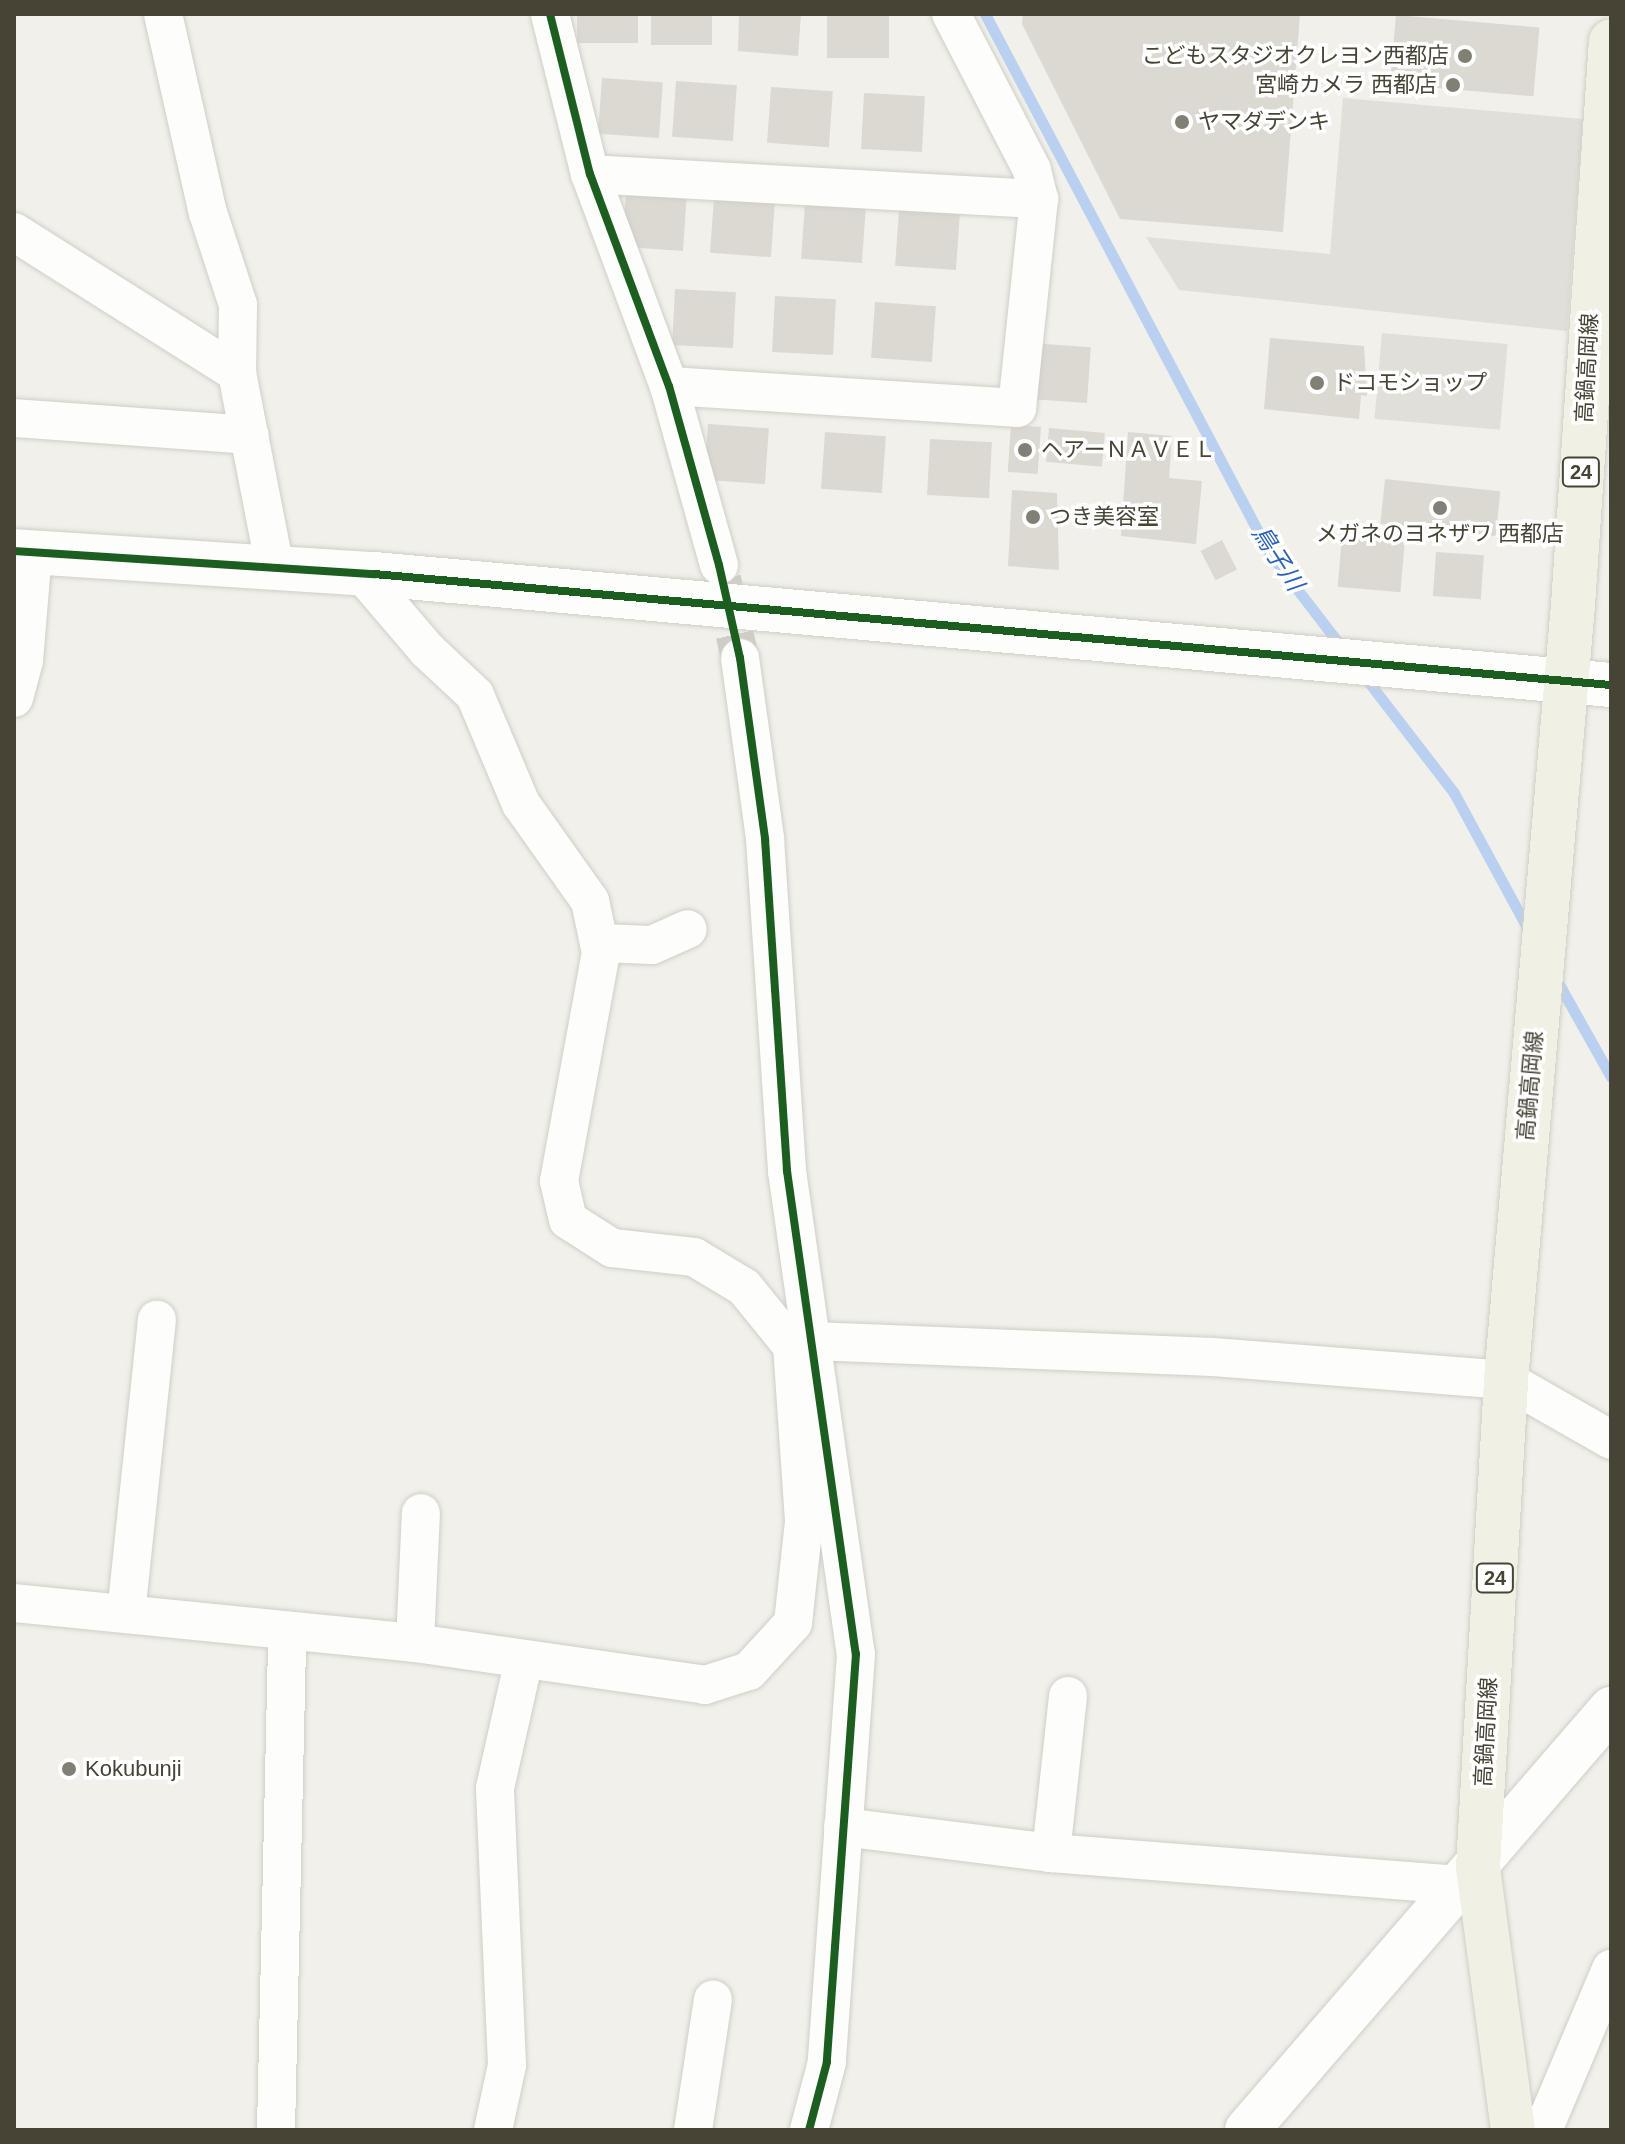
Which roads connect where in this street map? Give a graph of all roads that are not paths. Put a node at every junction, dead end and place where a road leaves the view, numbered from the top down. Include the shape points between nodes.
1 (163, 14) edge
2 (550, 14) edge
3 (951, 14) edge
4 (1611, 41) edge
5 (590, 174) junction
6 (1039, 199) junction
7 (14, 232) edge
8 (1603, 242) edge
9 (237, 373) junction
10 (669, 386) junction
11 (14, 418) edge
12 (249, 435) junction
13 (24, 552) edge
14 (719, 565) tunnel mouth
15 (275, 568) junction
16 (362, 574) junction
17 (740, 658) tunnel mouth
18 (1567, 682) junction
19 (1611, 685) edge
20 (14, 698) edge
21 (688, 929) dead end
22 (599, 943) junction
23 (157, 1320) dead end
24 (802, 1343) junction
25 (1506, 1380) junction
26 (1611, 1440) edge
27 (421, 1513) dead end
28 (14, 1603) edge
29 (126, 1614) junction
30 (287, 1631) junction
31 (415, 1643) junction
32 (524, 1659) junction
33 (1068, 1696) dead end
34 (1611, 1709) edge
35 (843, 1827) junction
36 (1051, 1853) junction
37 (1470, 1876) junction
38 (1611, 1969) edge
39 (713, 2000) dead end
40 (276, 2130) edge
41 (493, 2130) edge
42 (693, 2130) edge
43 (809, 2130) edge
44 (1247, 2130) edge
45 (1513, 2130) edge
46 (1543, 2130) edge

1 - 9 street via 208,213 238,305
2 - 5 street
3 - 6 street via 1032,170
4 - 8 main road, 高鍋高岡線 / 24
5 - 6 street
5 - 10 street
6 - 10 street via 1017,408
7 - 9 street
8 - 18 main road, 高鍋高岡線 / 24
9 - 12 street
10 - 14 street
11 - 12 street
12 - 15 street
13 - 15 street
13 - 20 street via 24,661
15 - 16 street
16 - 18 street
16 - 22 street via 475,695 521,804 590,901
17 - 24 street via 765,839
18 - 19 street
18 - 25 main road, 高鍋高岡線 / 24
21 - 22 street via 652,945
22 - 24 street via 559,1181 568,1220 612,1248 694,1257 744,1287
23 - 29 street
24 - 25 street via 1213,1357
24 - 32 street via 804,1521 793,1623 749,1671 705,1685
24 - 35 street via 856,1654
25 - 26 street
25 - 37 main road, 高鍋高岡線 / 24
27 - 31 street
28 - 29 street
29 - 30 street
30 - 31 street
30 - 40 street
31 - 32 street
32 - 41 street via 495,1788 507,2065
33 - 36 street
34 - 37 street
35 - 36 street
35 - 43 street via 827,2062
36 - 37 street
37 - 44 street
37 - 45 main road, 高鍋高岡線 / 24
38 - 46 street
39 - 42 street

